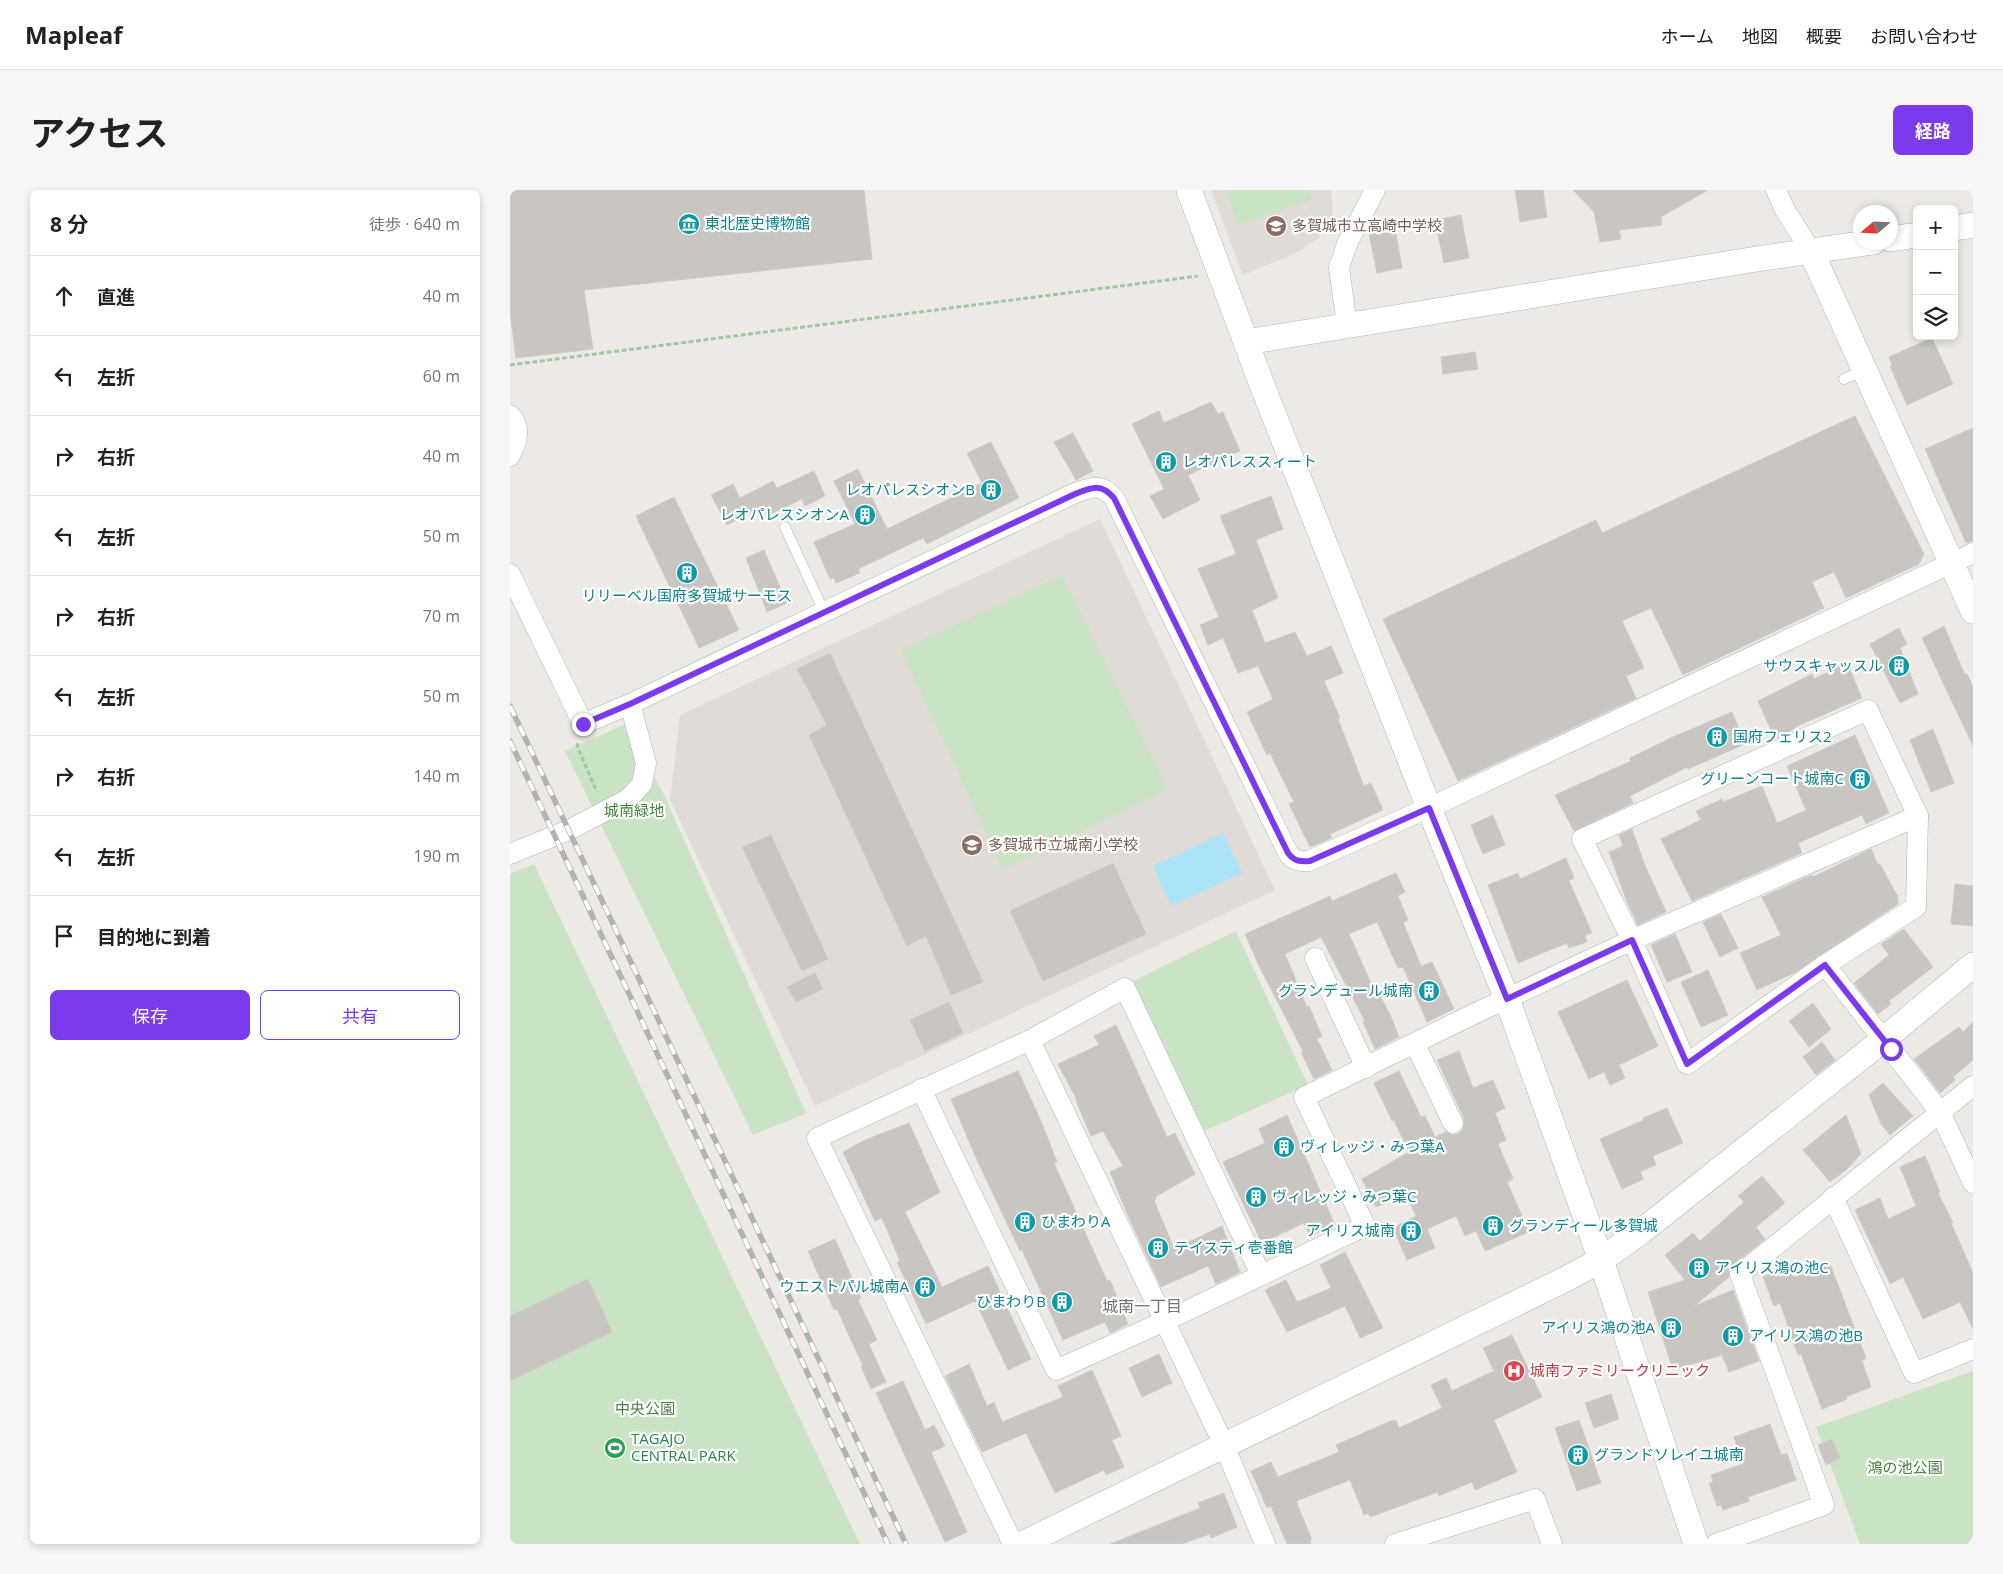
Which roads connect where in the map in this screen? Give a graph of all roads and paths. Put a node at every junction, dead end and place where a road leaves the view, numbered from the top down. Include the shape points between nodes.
1 (1189, 190) edge
2 (1375, 190) edge
3 (1776, 190) edge
4 (1973, 225) edge
5 (1958, 227) edge
6 (1913, 236) edge
7 (1898, 238) edge
8 (1853, 245) edge
9 (1811, 250) junction
10 (1206, 275) dead end
11 (1347, 326) junction
12 (1246, 342) junction
13 (510, 365) edge
14 (510, 415) edge
15 (510, 456) edge
16 (785, 527) dead end
17 (1973, 552) edge
18 (1951, 563) junction
19 (510, 574) edge
20 (1973, 611) edge
21 (824, 612) junction
22 (630, 704) junction
23 (583, 724) junction
24 (1429, 808) junction
25 (606, 811) junction
26 (1918, 816) junction
27 (510, 854) edge
28 (1632, 940) junction
29 (1315, 958) dead end
30 (1825, 965) junction
31 (1973, 965) edge
32 (1507, 999) junction
33 (1030, 1040) junction
34 (1883, 1040) junction
35 (1415, 1044) junction
36 (1366, 1068) junction
37 (1973, 1086) edge
38 (921, 1089) junction
39 (1940, 1112) junction
40 (1453, 1123) dead end
41 (1973, 1183) edge
42 (1834, 1197) junction
43 (1601, 1260) junction
44 (1261, 1275) junction
45 (1165, 1321) junction
46 (1973, 1349) edge
47 (1224, 1445) junction
48 (1013, 1544) edge
49 (1022, 1544) edge
50 (1265, 1544) edge
51 (1394, 1544) edge
52 (1552, 1544) edge
53 (1696, 1544) edge
54 (1716, 1544) edge

1 - 12 street
2 - 11 street via 1339,267
3 - 9 street
4 - 5 street
6 - 7 street
8 - 9 street
9 - 11 street
9 - 18 street via 1854,375
10 - 13 path
11 - 12 street
12 - 24 street
14 - 15 street via 515,421 518,442
16 - 21 lane
17 - 18 street
18 - 20 street
18 - 24 street
19 - 23 street
21 - 22 street
21 - 24 street via 1075,494 1099,487 1114,498 1292,859 1310,861
22 - 23 street
22 - 25 street via 646,763 642,784 628,800
23 - 25 path via 577,746
24 - 32 street
25 - 27 street
26 - 28 street
26 - 28 street via 1868,710 1582,839
26 - 30 street via 1916,907
28 - 30 street via 1687,1064
28 - 32 street
29 - 36 street
30 - 34 street
31 - 34 street
32 - 35 street
32 - 43 street
33 - 38 street
33 - 44 street via 1125,988
33 - 45 street
34 - 39 street
34 - 43 street
35 - 36 street
35 - 40 street
36 - 44 street via 1304,1097 1365,1226
37 - 39 street
38 - 45 street via 1056,1370
38 - 48 street via 817,1138
39 - 41 street
39 - 42 street
42 - 46 street via 1914,1373
42 - 54 street via 1740,1274 1824,1505
43 - 47 street
43 - 53 street
44 - 45 street
45 - 47 street
47 - 49 street
47 - 50 street
51 - 52 street via 1535,1499

